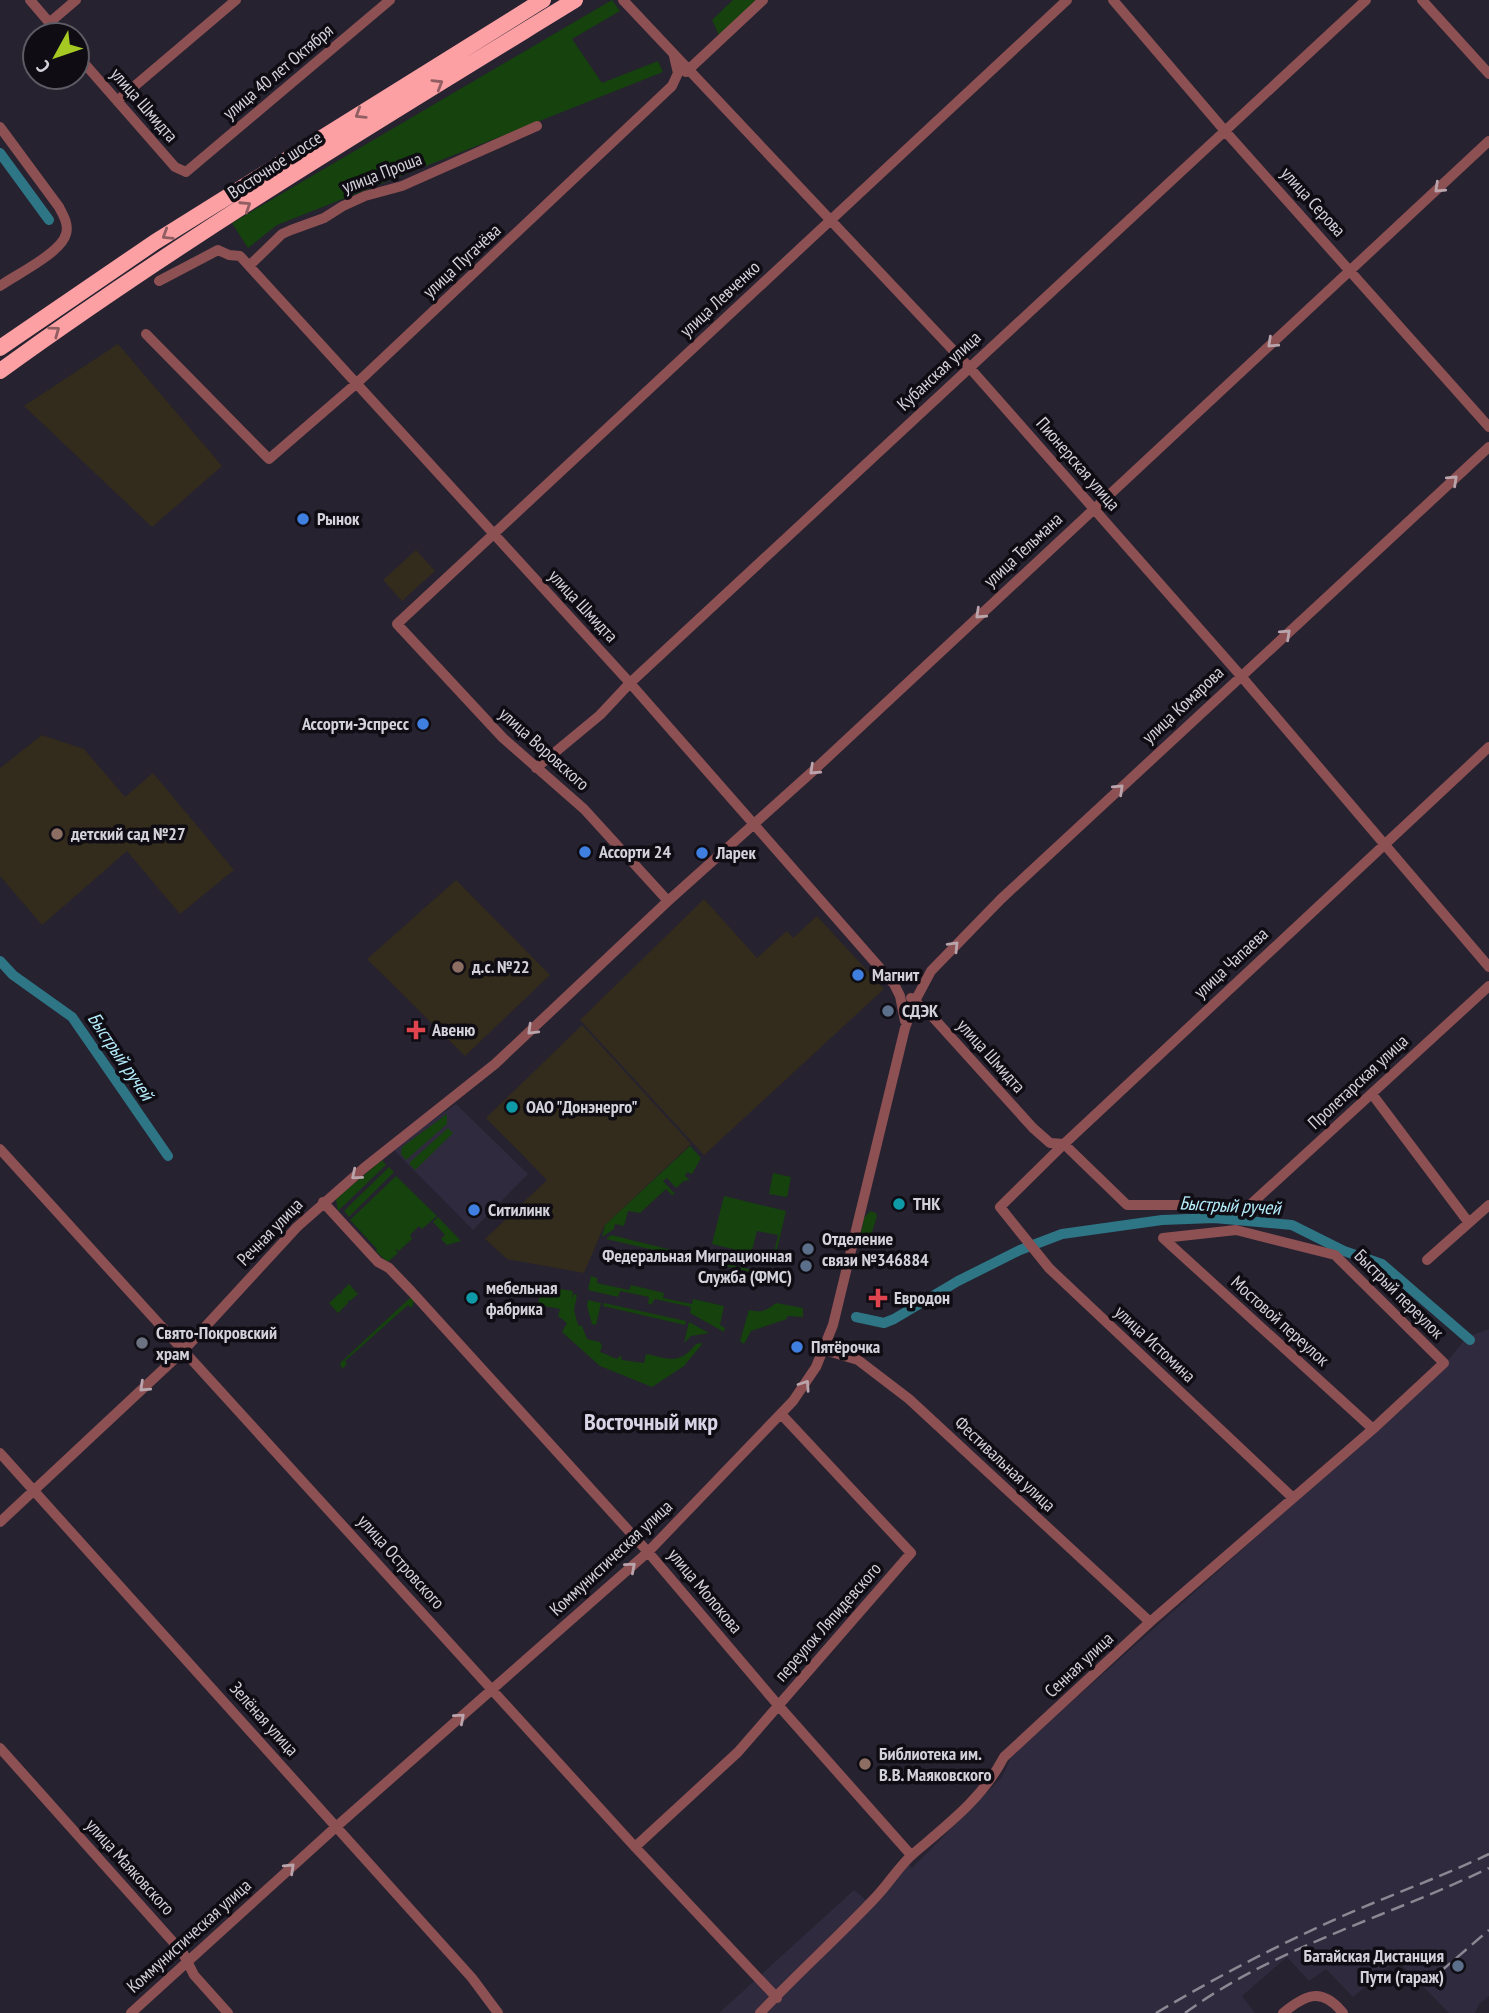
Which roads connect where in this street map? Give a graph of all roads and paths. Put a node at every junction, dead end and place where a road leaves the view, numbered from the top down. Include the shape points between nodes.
1 (30, 0) edge
2 (76, 0) edge
3 (236, 0) edge
4 (390, 0) edge
5 (542, 0) edge
6 (575, 0) edge
7 (623, 0) edge
8 (763, 0) edge
9 (1068, 0) edge
10 (1113, 0) edge
11 (1366, 0) edge
12 (1422, 0) edge
13 (47, 21) edge
14 (51, 21) edge
15 (673, 54) junction
16 (690, 68) junction
17 (91, 71) edge
18 (1489, 74) edge
19 (675, 83) junction
20 (117, 101) junction
21 (537, 126) dead end
22 (0, 127) edge
23 (1225, 131) junction
24 (1489, 141) edge
25 (188, 171) joint
26 (831, 219) junction
27 (249, 266) junction
28 (1350, 270) junction
29 (159, 281) dead end
30 (0, 286) edge
31 (146, 334) dead end
32 (0, 348) edge
33 (969, 367) junction
34 (0, 371) edge
35 (357, 383) junction
36 (1489, 427) edge
37 (1489, 447) edge
38 (1094, 508) junction
39 (494, 535) junction
40 (397, 624) joint
41 (1241, 676) junction
42 (630, 683) junction
43 (1489, 747) edge
44 (536, 768) junction
45 (754, 823) junction
46 (1385, 843) junction
47 (668, 901) junction
48 (1489, 967) edge
49 (581, 983) joint
50 (894, 984) junction
51 (1489, 986) edge
52 (915, 1001) junction
53 (905, 1028) junction
54 (1372, 1094) junction
55 (1064, 1144) junction
56 (0, 1149) edge
57 (323, 1202) junction
58 (1250, 1205) joint
59 (1489, 1205) edge
60 (1000, 1207) joint
61 (1469, 1223) junction
62 (1163, 1238) joint
63 (1427, 1260) dead end
64 (824, 1350) junction
65 (183, 1351) junction
66 (1444, 1363) joint
67 (781, 1414) junction
68 (1373, 1429) junction
69 (0, 1453) edge
70 (35, 1491) junction
71 (1293, 1498) junction
72 (0, 1522) edge
73 (648, 1552) junction
74 (1150, 1622) junction
75 (493, 1689) junction
76 (778, 1705) junction
77 (0, 1748) edge
78 (337, 1826) junction
79 (635, 1847) junction
80 (911, 1856) junction
81 (187, 1963) junction
82 (777, 1998) junction
83 (131, 2013) edge
84 (228, 2013) edge
85 (498, 2013) edge
86 (760, 2013) edge
87 (1283, 2013) edge
88 (1343, 2013) edge

1 - 13 street
2 - 14 street
3 - 20 street
4 - 25 street, улица 40 лет Октября
5 -> 32 highway, Восточное шоссе via 155,242
34 -> 6 highway, Восточное шоссе via 181,247
7 - 15 street, Пионерская улица
8 - 16 street, улица Пугачёва
9 - 26 street, улица Левченко
10 - 23 street, улица Серова
11 - 23 street, Кубанская улица
12 - 18 street
15 - 16 street, Пионерская улица
15 - 19 street via 678,73
16 - 19 street, улица Пугачёва
16 - 26 street, Пионерская улица
17 - 20 street, улица Шмидта
19 - 35 street, улица Пугачёва
20 - 25 street, улица Шмидта via 175,167
21 - 27 street, улица Проша via 282,234
22 - 30 street via 59,207 67,232 54,250
23 - 28 street, улица Серова
23 - 33 street, Кубанская улица
24 -> 28 street, улица Тельмана
26 - 33 street, Пионерская улица
26 - 39 street, улица Левченко
27 - 29 street, улица Шмидта via 240,256 218,250
27 - 35 street, улица Шмидта
28 - 36 street, улица Серова
28 -> 38 street, улица Тельмана
31 - 35 street, улица Пугачёва via 269,459
33 - 38 street, Пионерская улица
33 - 42 street, Кубанская улица
35 - 39 street, улица Шмидта
41 -> 37 street, улица Комарова
38 - 41 street, Пионерская улица
38 -> 45 street, улица Тельмана
39 - 40 street, улица Левченко
39 - 42 street, улица Шмидта
40 - 44 street, улица Воровского
41 - 46 street, Пионерская улица
52 -> 41 street, улица Комарова via 932,971 973,927
42 - 44 street, Кубанская улица via 600,715
42 - 45 street, улица Шмидта
43 - 46 street, улица Чапаева
44 - 47 street, улица Воровского via 584,809
45 - 47 street, улица Тельмана
45 - 50 street, улица Шмидта
46 - 48 street, Пионерская улица
46 - 55 street, улица Чапаева
47 - 49 street, улица Тельмана
49 -> 57 street, Речная улица via 484,1074
50 - 52 street, улица Шмидта
50 - 53 street, улица Шмидта
51 - 54 street, Пролетарская улица
52 - 53 street, Коммунистическая улица
52 - 55 street, улица Шмидта via 1033,1128 1050,1143
53 - 64 street, Коммунистическая улица
54 - 58 street, Пролетарская улица
54 - 61 street
55 - 58 street, улица Шмидта via 1127,1205
55 - 60 street, улица Чапаева
56 - 65 street, улица Островского
57 - 65 street, Речная улица
57 - 73 street, улица Молокова via 378,1262 390,1268
59 - 61 street
60 - 71 street, улица Истомина via 1049,1268
61 - 63 street
62 - 66 street, Быстрый переулок via 1236,1230 1335,1255
62 - 68 street, Мостовой переулок
67 -> 64 street, Коммунистическая улица
64 - 74 street, Фестивальная улица via 858,1360 909,1399
65 -> 70 street, Речная улица
65 - 75 street, улица Островского
66 - 68 street, Сенная улица
67 - 73 street, Коммунистическая улица
67 - 76 street, переулок Ляпидевского via 911,1553
68 - 71 street, Сенная улица
69 - 70 street, Зелёная улица
70 - 72 street, Речная улица
70 - 78 street, Зелёная улица
71 - 74 street, Сенная улица
75 -> 73 street, Коммунистическая улица
73 - 76 street, улица Молокова
74 - 80 street, Сенная улица via 1004,1757 970,1806
78 -> 75 street, Коммунистическая улица
75 - 79 street, улица Островского
76 - 79 street, переулок Ляпидевского via 738,1752
76 - 80 street, улица Молокова
77 - 81 street, улица Маяковского via 183,1953
81 -> 78 street, Коммунистическая улица
78 - 85 street, Зелёная улица
79 - 82 street, улица Островского
80 - 82 street, Сенная улица
81 - 83 street, Коммунистическая улица
81 - 84 street, улица Маяковского
82 - 86 street, Сенная улица
87 - 88 street via 1315,1995

